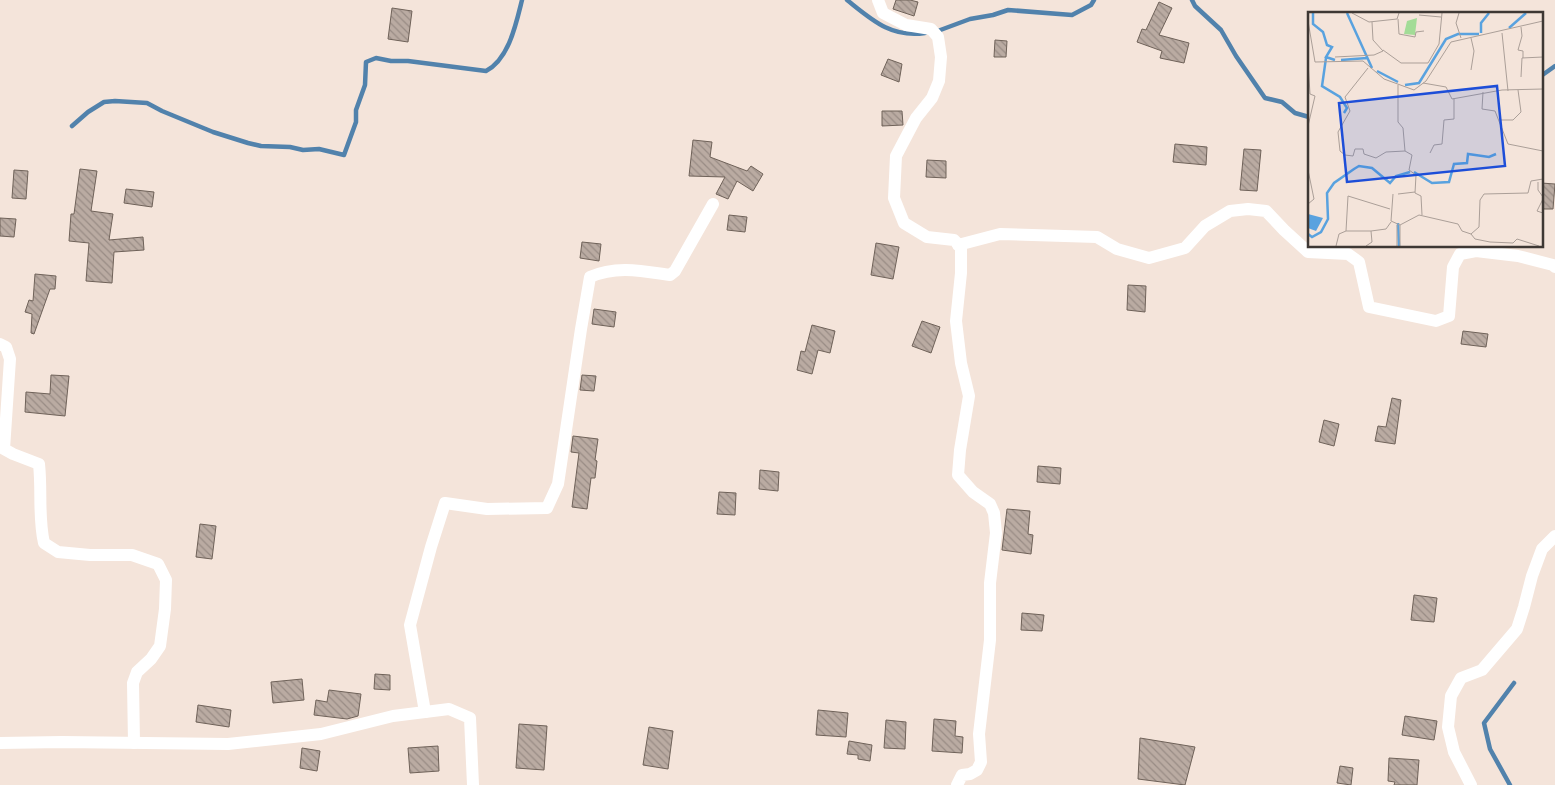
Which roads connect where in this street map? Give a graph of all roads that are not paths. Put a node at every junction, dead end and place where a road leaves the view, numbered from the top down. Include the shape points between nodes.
1 (878, 0) edge
2 (713, 204) dead end
3 (958, 244) junction
4 (1555, 267) edge
5 (0, 344) edge
6 (2, 450) edge
7 (1555, 536) edge
8 (425, 712) junction
9 (0, 743) edge
10 (134, 743) junction
11 (474, 785) edge
12 (957, 785) edge
13 (1471, 785) edge

1 - 3 street via 883,13 906,25 934,33 941,57 939,81 932,98 916,118 896,156 894,198 904,223 926,237 954,240
2 - 8 street via 670,275 626,269 600,272 590,277 558,484 547,508 487,508 446,503 410,626
3 - 4 street via 1000,234 1097,237 1117,250 1149,258 1185,248 1205,226 1230,211 1266,211 1308,252 1348,254 1359,262 1369,308 1436,321 1449,316 1452,267 1460,254 1476,251 1510,255
3 - 12 street via 961,247 961,272 956,321 969,396 958,475 973,492 990,504 996,533 990,583 990,640 979,734 981,762 977,770 962,775
5 - 6 street via 6,348 10,359
6 - 10 street via 39,464 42,484 40,527 44,543 58,552 132,555 158,564 166,580 160,646 137,672 132,683
7 - 13 street via 1542,549 1517,629 1482,670 1461,678 1451,696 1448,728 1454,752
8 - 10 street via 393,716 321,734 277,739 228,744
8 - 11 street via 449,709 470,718
9 - 10 street

